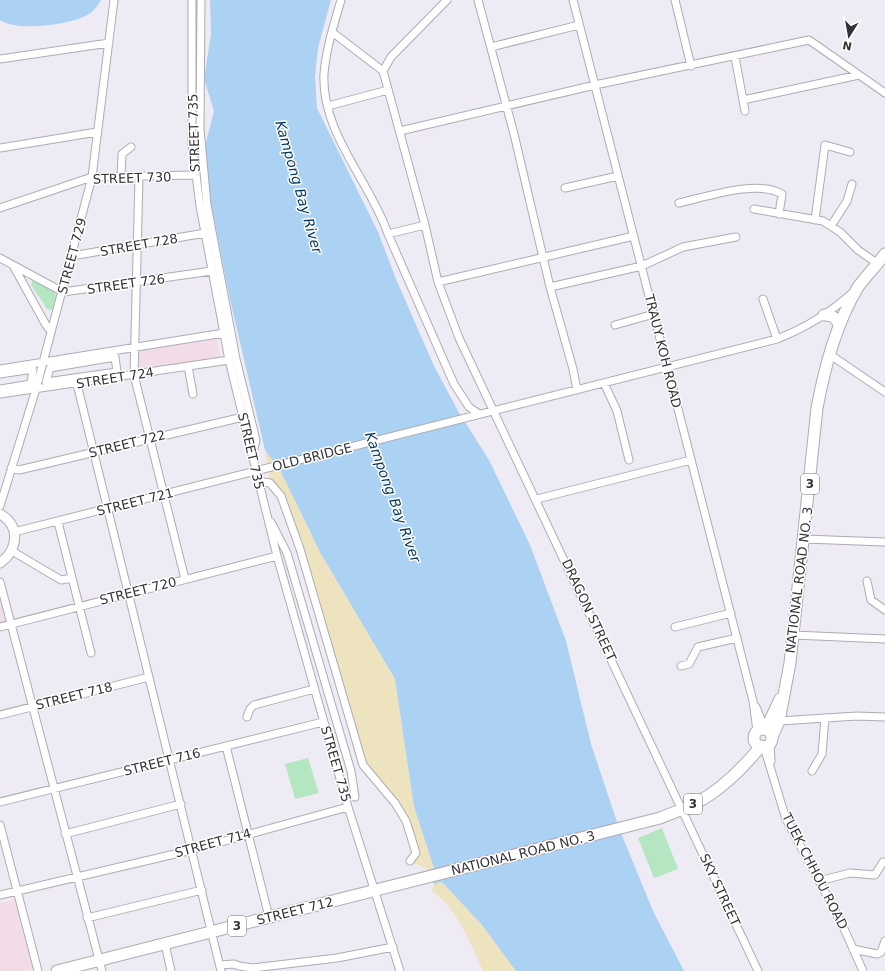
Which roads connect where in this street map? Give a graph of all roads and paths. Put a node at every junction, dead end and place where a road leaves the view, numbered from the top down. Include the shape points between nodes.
1 (114, 0) edge
2 (192, 0) edge
3 (201, 0) edge
4 (341, 0) edge
5 (447, 0) edge
6 (478, 0) edge
7 (573, 0) edge
8 (676, 0) edge
9 (579, 25) junction
10 (332, 32) junction
11 (109, 43) junction
12 (491, 47) junction
13 (735, 56) junction
14 (0, 59) edge
15 (691, 66) junction
16 (383, 71) junction
17 (859, 74) junction
18 (595, 86) junction
19 (388, 90) junction
20 (885, 93) edge
21 (743, 100) junction
22 (328, 106) junction
23 (506, 106) junction
24 (745, 111) dead end
25 (97, 132) junction
26 (400, 132) junction
27 (131, 147) dead end
28 (0, 148) edge
29 (850, 152) dead end
30 (196, 175) junction
31 (618, 176) junction
32 (92, 177) junction
33 (139, 177) junction
34 (121, 178) junction
35 (852, 184) dead end
36 (565, 188) dead end
37 (679, 203) dead end
38 (0, 208) edge
39 (754, 209) dead end
40 (778, 214) junction
41 (815, 220) junction
42 (425, 224) junction
43 (831, 226) junction
44 (205, 233) junction
45 (388, 234) junction
46 (634, 236) junction
47 (736, 237) dead end
48 (138, 245) junction
49 (885, 254) edge
50 (72, 256) junction
51 (542, 257) junction
52 (0, 258) edge
53 (878, 264) junction
54 (14, 266) junction
55 (642, 266) junction
56 (212, 271) junction
57 (438, 282) junction
58 (137, 283) junction
59 (859, 286) junction
60 (550, 287) junction
61 (62, 292) junction
62 (763, 299) dead end
63 (654, 314) junction
64 (824, 315) junction
65 (615, 325) dead end
66 (839, 326) junction
67 (51, 331) junction
68 (224, 334) junction
69 (777, 339) junction
70 (134, 348) junction
71 (829, 354) junction
72 (229, 360) junction
73 (43, 362) junction
74 (188, 366) junction
75 (668, 367) junction
76 (0, 369) edge
77 (118, 372) joint
78 (0, 374) edge
79 (134, 375) junction
80 (604, 383) junction
81 (76, 384) junction
82 (0, 389) edge
83 (36, 389) junction
84 (577, 390) junction
85 (885, 392) edge
86 (0, 394) edge
87 (193, 394) dead end
88 (494, 410) junction
89 (477, 415) junction
90 (243, 417) junction
91 (148, 438) junction
92 (93, 452) junction
93 (252, 457) junction
94 (629, 460) dead end
95 (691, 460) junction
96 (11, 468) junction
97 (256, 472) junction
98 (258, 481) junction
99 (163, 495) junction
100 (537, 499) junction
101 (0, 506) edge
102 (107, 510) junction
103 (0, 514) edge
104 (267, 516) junction
105 (58, 522) junction
106 (14, 532) junction
107 (804, 539) junction
108 (885, 542) edge
109 (12, 551) junction
110 (277, 556) junction
111 (0, 563) edge
112 (72, 578) junction
113 (185, 579) junction
114 (867, 581) dead end
115 (0, 582) edge
116 (129, 593) junction
117 (79, 606) junction
118 (885, 610) edge
119 (731, 613) junction
120 (12, 624) junction
121 (0, 627) edge
122 (675, 627) dead end
123 (793, 635) junction
124 (737, 638) junction
125 (885, 639) edge
126 (91, 653) dead end
127 (681, 666) dead end
128 (149, 677) junction
129 (314, 688) junction
130 (785, 690) junction
131 (33, 706) junction
132 (0, 715) edge
133 (885, 716) edge
134 (247, 717) dead end
135 (825, 718) junction
136 (779, 721) junction
137 (323, 722) junction
138 (764, 738) junction
139 (226, 746) junction
140 (169, 760) junction
141 (812, 771) dead end
142 (53, 789) junction
143 (354, 797) dead end
144 (0, 802) edge
145 (181, 804) junction
146 (348, 807) junction
147 (682, 809) junction
148 (0, 825) edge
149 (65, 834) junction
150 (248, 834) junction
151 (192, 850) junction
152 (410, 861) dead end
153 (883, 862) dead end
154 (76, 877) junction
155 (416, 880) joint
156 (820, 881) junction
157 (202, 890) junction
158 (17, 891) junction
159 (375, 891) junction
160 (0, 895) edge
161 (269, 917) junction
162 (87, 918) junction
163 (213, 932) junction
164 (885, 941) edge
165 (165, 944) junction
166 (393, 947) junction
167 (853, 949) junction
168 (100, 966) edge
169 (221, 968) edge
170 (38, 971) edge
171 (57, 971) edge
172 (171, 971) edge
173 (400, 971) edge
174 (758, 971) edge
175 (863, 971) edge

1 - 11 street, STREET 729
2 - 30 street, STREET 735 via 192,129
3 - 93 street via 200,129 203,175 236,359 256,440
4 - 10 street
5 - 16 street via 391,57
6 - 12 street
7 - 9 street, TRAUY KOH ROAD
8 - 15 street
9 - 12 street
9 - 18 street, TRAUY KOH ROAD
10 - 16 street
10 - 22 street via 324,75
11 - 14 street
11 - 25 street, STREET 729
12 - 23 street
13 - 15 street
13 - 17 street via 809,40
13 - 21 street
15 - 18 street
16 - 19 street, DRAGON STREET
17 - 20 street
17 - 21 street
18 - 23 street
18 - 31 street, TRAUY KOH ROAD
19 - 22 street
19 - 26 street, DRAGON STREET
21 - 24 street
22 - 45 street via 337,132
23 - 26 street
23 - 51 street
25 - 28 street
25 - 32 street, STREET 729
26 - 42 street, DRAGON STREET
27 - 34 street via 122,154
29 - 41 street via 825,145
30 - 33 street, STREET 730
30 - 44 street, STREET 735
31 - 36 street
31 - 46 street, TRAUY KOH ROAD
32 - 34 street, STREET 730
32 - 38 street, STREET 730
32 - 50 street, STREET 729
33 - 34 street, STREET 730
33 - 48 street
35 - 43 street via 847,201
37 - 40 street via 755,188 782,194
39 - 40 street
40 - 41 street
41 - 43 street via 823,220
42 - 45 street
42 - 57 street, DRAGON STREET
43 - 53 street
44 - 48 street, STREET 728
44 - 56 street, STREET 735
45 - 89 street via 454,384
46 - 51 street
46 - 55 street, TRAUY KOH ROAD
47 - 55 street via 683,246
48 - 50 street, STREET 728
48 - 58 street
49 - 53 highway, 3
50 - 61 street, STREET 729
51 - 57 street
51 - 60 street
52 - 54 street
53 - 59 highway, 3
54 - 61 street
54 - 67 street
55 - 60 street
55 - 63 street, TRAUY KOH ROAD
56 - 58 street, STREET 726
56 - 68 street, STREET 735
57 - 88 street, DRAGON STREET via 459,338
58 - 61 street, STREET 726
58 - 70 street
59 - 64 street, OLD BRIDGE
59 - 66 highway, NATIONAL ROAD NO. 3 / 3
60 - 84 street
61 - 67 street, STREET 729
62 - 69 street
63 - 65 street
63 - 75 street, TRAUY KOH ROAD
64 - 66 highway via 834,317
64 - 69 street, OLD BRIDGE via 800,330
66 - 71 highway, NATIONAL ROAD NO. 3 / 3
67 - 73 street, STREET 729
68 - 70 street
68 - 72 street, STREET 735
69 - 75 street, OLD BRIDGE
70 - 73 street
70 - 79 street
71 - 85 street
71 - 107 highway, NATIONAL ROAD NO. 3 / 3 via 817,408
72 - 74 street, STREET 724
72 - 90 street, STREET 735
73 - 76 street
73 - 83 street, STREET 729
74 - 79 street, STREET 724
74 - 87 street
75 - 80 street, OLD BRIDGE
75 - 95 street, TRAUY KOH ROAD
77 - 77 street via 115,357 50,368 46,382
78 - 82 street via 33,369 30,384
79 - 81 street, STREET 724
79 - 91 street
80 - 84 street, OLD BRIDGE
80 - 94 street via 617,411
81 - 83 street, STREET 724
81 - 92 street
83 - 86 street, STREET 724
83 - 96 street, STREET 729
84 - 88 street, OLD BRIDGE
88 - 89 street, OLD BRIDGE
88 - 100 street, DRAGON STREET
89 - 97 street, OLD BRIDGE
90 - 91 street, STREET 722
90 - 93 street, STREET 735
91 - 92 street, STREET 722
91 - 99 street
92 - 96 street, STREET 722 via 18,470
92 - 102 street
93 - 97 street, STREET 735
95 - 100 street
95 - 119 street, TRAUY KOH ROAD
96 - 101 street, STREET 729
97 - 98 street, STREET 735
97 - 99 street, STREET 721
98 - 104 street, STREET 735
98 - 152 street via 270,483 280,496 300,549 363,765 395,803 406,821 416,853
99 - 102 street, STREET 721
99 - 113 street
100 - 147 street, DRAGON STREET
102 - 105 street, STREET 721
102 - 116 street
103 - 106 main road via 7,519
104 - 110 street, STREET 735
104 - 143 street via 287,553 351,771
105 - 106 street, STREET 721
105 - 112 street
106 - 109 main road via 15,542
107 - 108 street
107 - 123 highway, NATIONAL ROAD NO. 3 / 3
109 - 111 main road
109 - 112 street via 61,580
110 - 113 street, STREET 720
110 - 129 street, STREET 735
112 - 117 street
113 - 116 street, STREET 720
114 - 118 street via 871,600
115 - 120 street
116 - 117 street, STREET 720
116 - 128 street
117 - 120 street, STREET 720
117 - 126 street
119 - 122 street
119 - 124 street, TRAUY KOH ROAD
120 - 121 street, STREET 720
120 - 131 street
123 - 125 street
123 - 130 highway, NATIONAL ROAD NO. 3 / 3
124 - 127 street via 698,647 689,664
124 - 138 street, TRAUY KOH ROAD via 753,701 760,713
128 - 131 street, STREET 718
128 - 140 street
129 - 134 street via 254,705
129 - 137 street, STREET 735
130 - 136 highway, 3
130 - 138 highway, 3
131 - 132 street, STREET 718
131 - 142 street
133 - 135 street
135 - 136 street
135 - 141 street via 822,754
136 - 138 highway, 3
137 - 139 street, STREET 716
137 - 146 street, STREET 735
138 - 147 highway, 3 via 746,764 712,793
138 - 156 street, TUEK CHHOU ROAD via 786,819
139 - 140 street, STREET 716
139 - 150 street
140 - 142 street, STREET 716
140 - 145 street
142 - 144 street, STREET 716
142 - 149 street
145 - 149 street
145 - 151 street
146 - 150 street, STREET 714
146 - 159 street, STREET 735
147 - 155 highway, NATIONAL ROAD NO. 3 / 3 via 630,827
147 - 174 street, SKY STREET
148 - 158 street
149 - 154 street
150 - 151 street, STREET 714
150 - 161 street
151 - 154 street, STREET 714
151 - 157 street
153 - 156 street via 875,875 850,873
154 - 158 street, STREET 714
154 - 162 street
155 - 159 highway, STREET 712 / 3
156 - 167 street, TUEK CHHOU ROAD
157 - 162 street
157 - 163 street
158 - 160 street, STREET 714
158 - 170 street
159 - 161 highway, STREET 712 / 3
159 - 166 street, STREET 735
161 - 163 highway, STREET 712 / 3
162 - 168 street
163 - 165 highway, STREET 712 / 3
163 - 169 street
164 - 167 street via 878,954
165 - 168 highway, STREET 712 / 3
165 - 172 street
166 - 169 street via 337,958 253,968 234,964
166 - 173 street, STREET 735
167 - 175 street, TUEK CHHOU ROAD
168 - 171 highway, STREET 712 / 3

